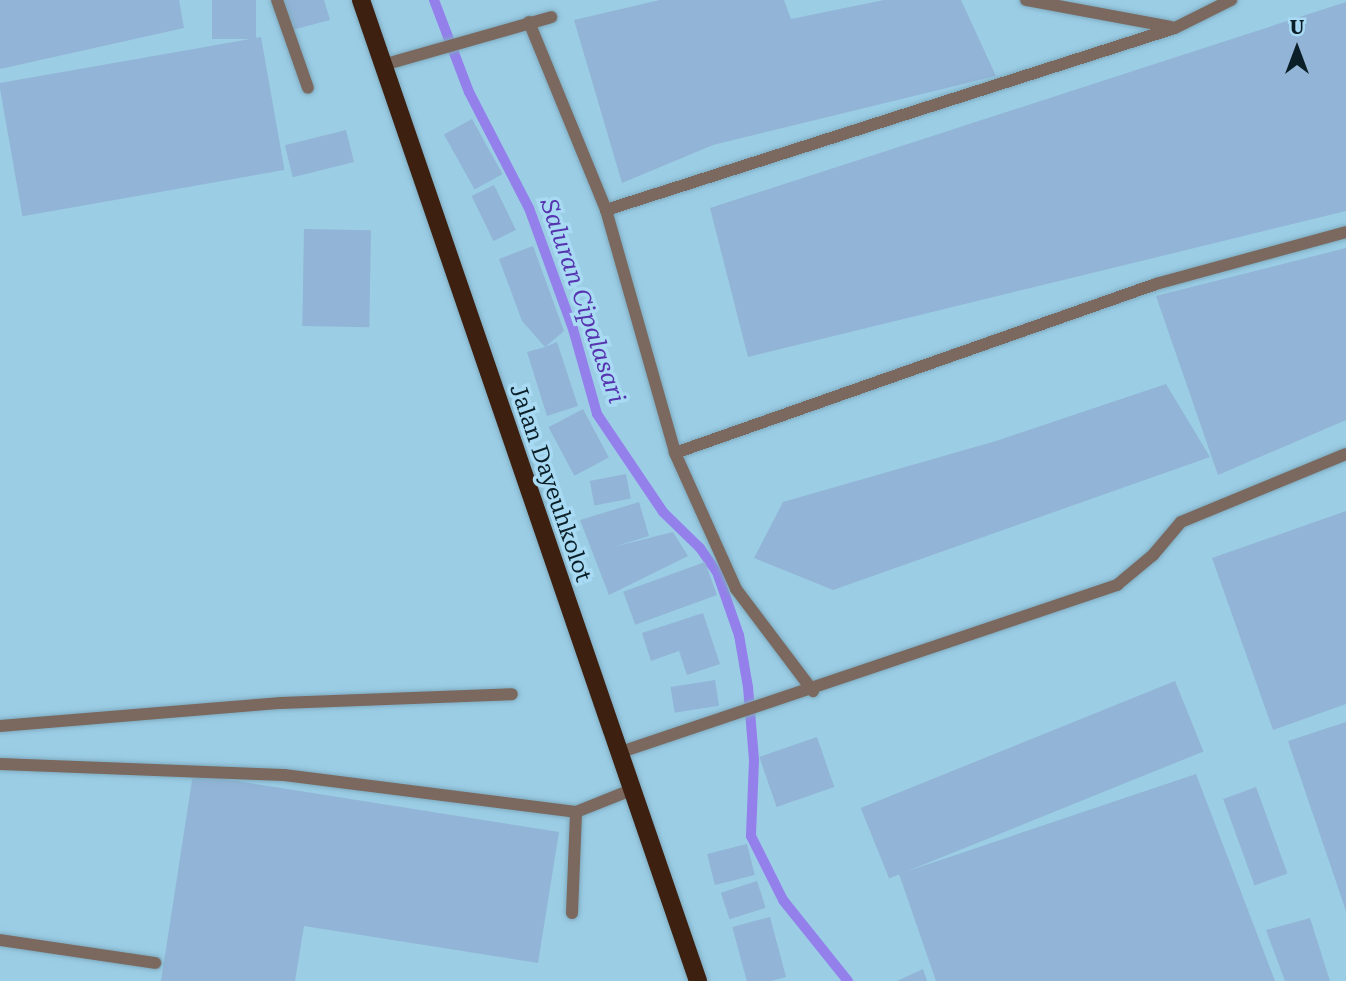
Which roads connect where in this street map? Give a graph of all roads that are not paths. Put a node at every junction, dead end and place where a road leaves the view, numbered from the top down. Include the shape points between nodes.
1 (277, 0) edge
2 (361, 0) edge
3 (1027, 0) edge
4 (1231, 0) edge
5 (551, 17) dead end
6 (529, 22) junction
7 (1175, 28) junction
8 (383, 65) junction
9 (308, 88) dead end
10 (606, 209) junction
11 (1346, 232) edge
12 (675, 453) junction
13 (1346, 454) edge
14 (813, 691) junction
15 (512, 694) dead end
16 (0, 726) edge
17 (618, 753) junction
18 (0, 764) edge
19 (631, 790) junction
20 (576, 812) junction
21 (572, 913) dead end
22 (0, 940) edge
23 (155, 963) dead end
24 (698, 981) edge

1 - 9 lane
2 - 8 main road, Jalan Dayeuhkolot
3 - 7 lane
4 - 7 lane
5 - 6 lane
6 - 8 lane
6 - 10 lane
7 - 10 lane
8 - 17 main road, Jalan Dayeuhkolot
10 - 12 lane
11 - 12 lane via 1156,285
12 - 14 lane via 736,589
13 - 14 lane via 1181,522 1153,555 1117,585
14 - 17 lane
15 - 16 lane via 281,703
17 - 19 main road, Jalan Dayeuhkolot
18 - 20 lane via 284,775
19 - 20 lane
19 - 24 main road, Jalan Dayeuhkolot
20 - 21 lane
22 - 23 lane

